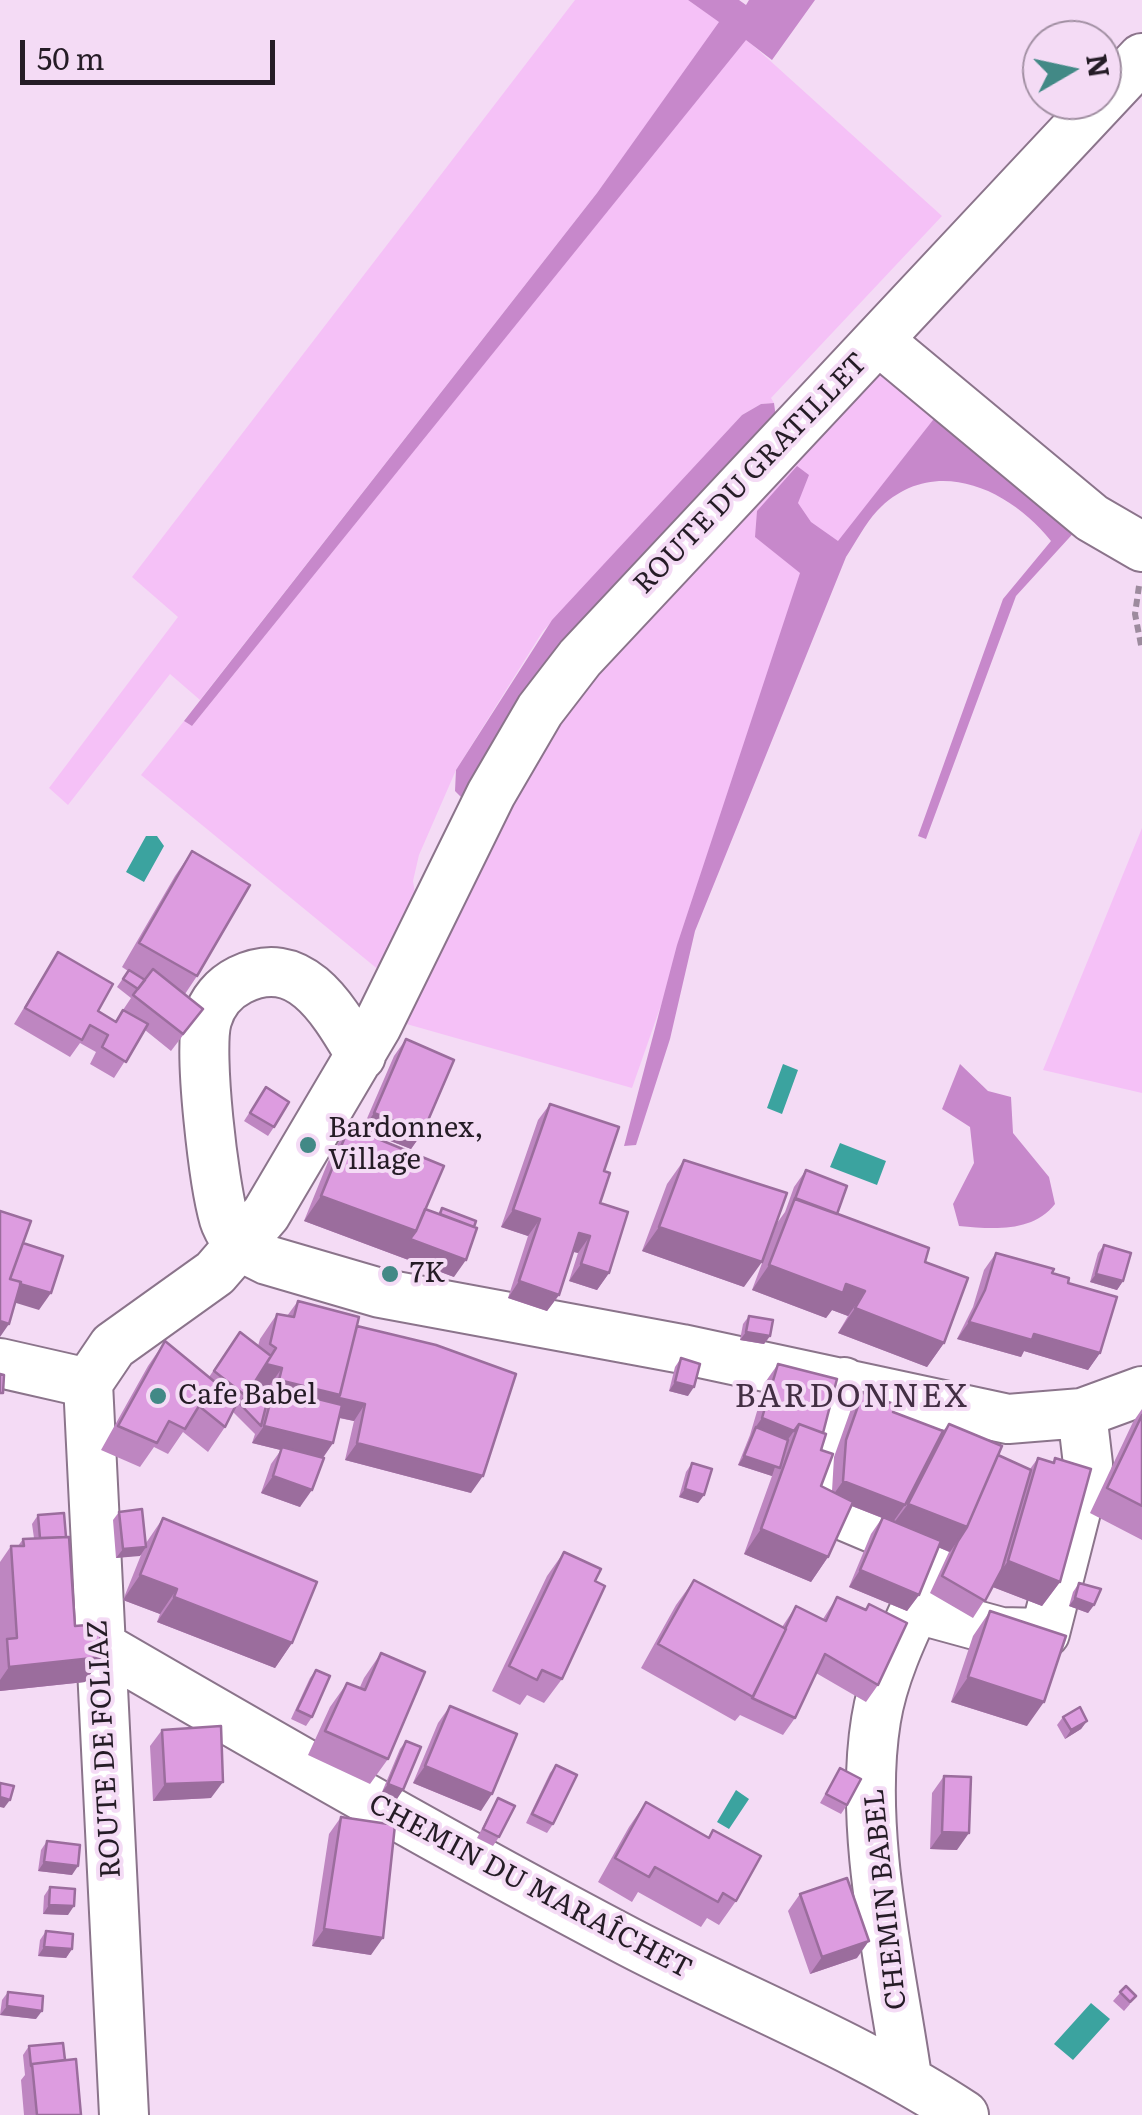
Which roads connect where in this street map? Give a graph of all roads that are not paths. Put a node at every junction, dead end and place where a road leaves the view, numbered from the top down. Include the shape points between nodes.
1 (1142, 58) edge
2 (878, 340) junction
3 (1141, 562) edge
4 (361, 1056) junction
5 (239, 1246) junction
6 (0, 1363) edge
7 (844, 1382) junction
8 (88, 1383) junction
9 (1142, 1391) edge
10 (1082, 1414) junction
11 (917, 1609) junction
12 (101, 1646) junction
13 (907, 2077) junction
14 (124, 2115) edge
15 (964, 2115) edge

1 - 2 street, ROUTE DU GRATILLET
2 - 3 street
2 - 4 street, ROUTE DU GRATILLET via 580,658 540,710
4 - 5 street, ROUTE DU GRATILLET via 266,1214
4 - 5 street via 336,1014 299,977 246,977 215,1001 203,1044 204,1072 220,1207
5 - 7 street via 380,1294
5 - 8 street, ROUTE DU GRATILLET via 194,1291 113,1346
6 - 8 street
7 - 10 street via 1008,1419
7 - 11 street, CHEMIN BABEL via 823,1456 823,1506 939,1556
8 - 12 street, ROUTE DE FOLIAZ
9 - 10 street
10 - 11 street via 1088,1464 1046,1633 1001,1632
11 - 13 street, CHEMIN BABEL via 882,1691 874,1741 874,1842
12 - 13 street, CHEMIN DU MARAÎCHET via 616,1935
12 - 14 street, ROUTE DE FOLIAZ
13 - 15 street, CHEMIN DU MARAÎCHET

